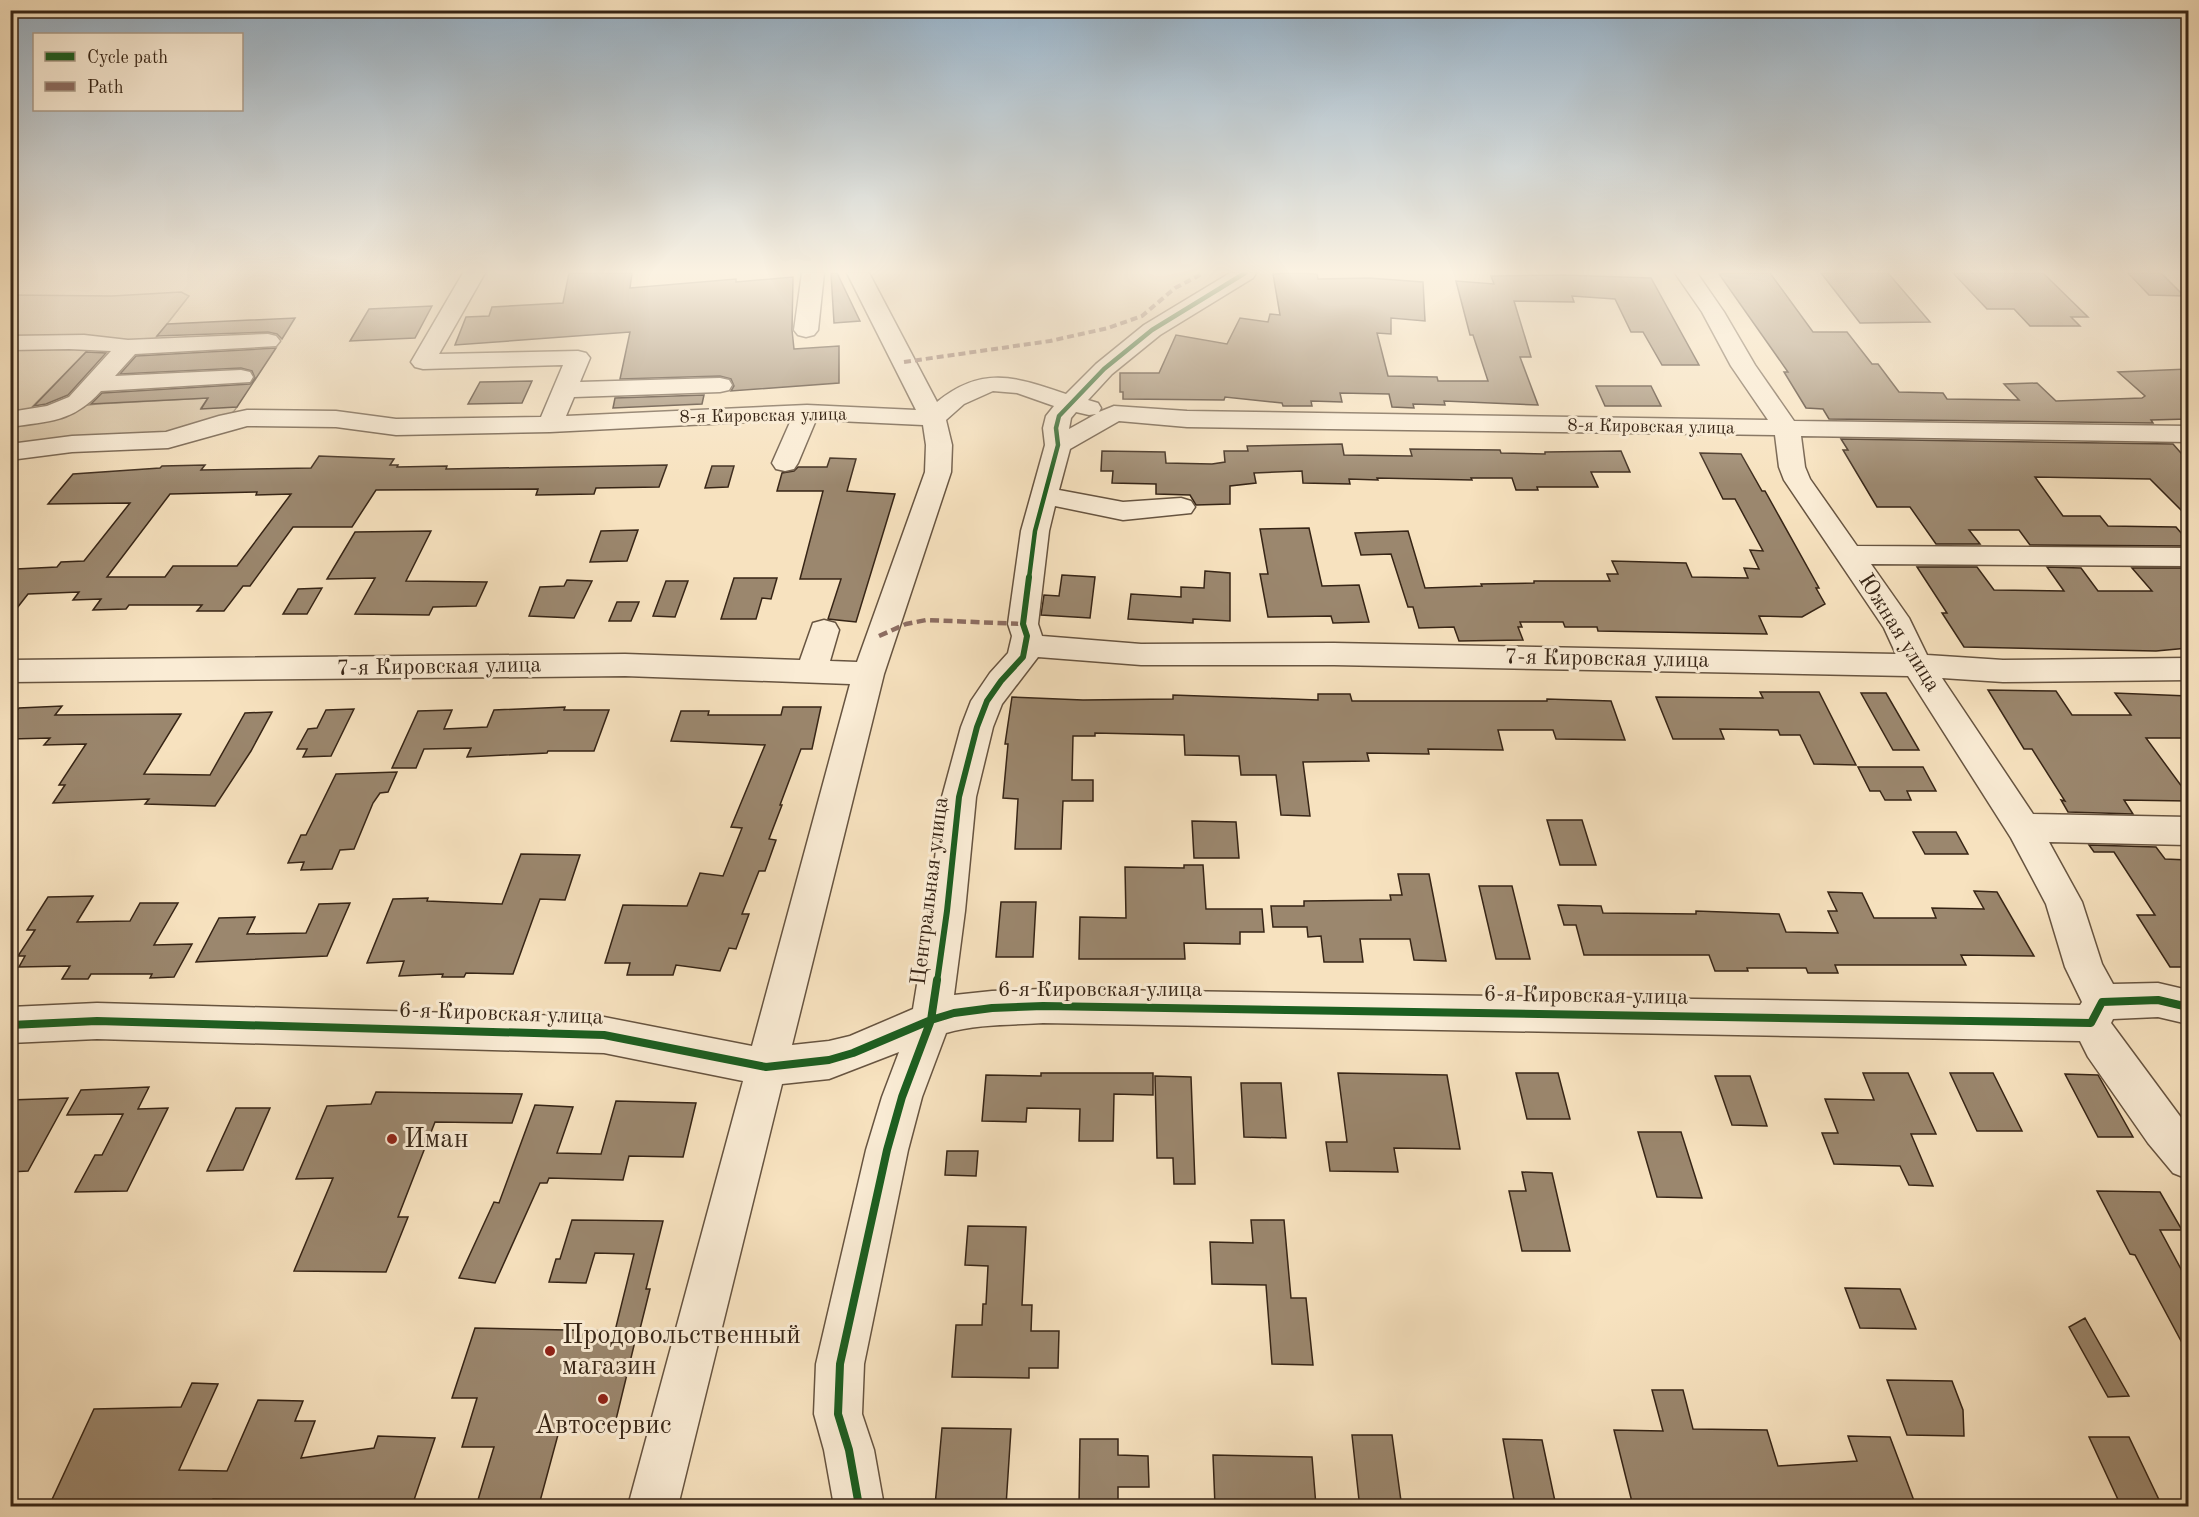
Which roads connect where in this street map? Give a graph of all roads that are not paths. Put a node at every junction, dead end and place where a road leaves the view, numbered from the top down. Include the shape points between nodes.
1 (108, 344) edge
2 (203, 344) edge
3 (433, 344) edge
4 (895, 344) edge
5 (1135, 344) edge
6 (1731, 344) edge
7 (128, 347) junction
8 (241, 377) dead end
9 (95, 384) junction
10 (720, 385) dead end
11 (564, 390) junction
12 (1071, 404) junction
13 (807, 412) junction
14 (1114, 413) junction
15 (933, 418) junction
16 (10, 420) edge
17 (550, 424) junction
18 (1787, 429) junction
19 (2188, 434) edge
20 (1058, 445) junction
21 (10, 452) edge
22 (785, 463) dead end
23 (1043, 497) junction
24 (1181, 507) dead end
25 (1849, 555) junction
26 (2188, 557) edge
27 (824, 630) dead end
28 (1027, 645) junction
29 (1917, 665) junction
30 (2188, 669) edge
31 (10, 671) edge
32 (812, 672) junction
33 (868, 674) junction
34 (2023, 828) junction
35 (2188, 831) edge
36 (2188, 1007) edge
37 (2096, 1012) junction
38 (931, 1020) junction
39 (10, 1025) edge
40 (766, 1066) junction
41 (2188, 1158) edge
42 (653, 1506) edge
43 (859, 1506) edge

1 - 7 street
2 - 7 street
3 - 11 street via 423,362 578,358
4 - 15 street
5 - 12 street
6 - 18 street, Южная улица
7 - 9 street
8 - 9 street
9 - 16 street via 70,407 56,413
10 - 11 street
11 - 17 street
12 - 14 street, 8-я Кировская улица
12 - 15 street, 8-я Кировская улица via 1020,385 991,383 963,393
12 - 20 street via 1056,422
13 - 15 street, 8-я Кировская улица
13 - 17 street, 8-я Кировская улица
13 - 22 street
14 - 18 street, 8-я Кировская улица via 1187,419
14 - 20 street
15 - 33 street via 941,454 938,472
17 - 21 street, 8-я Кировская улица via 396,427 336,419 248,418 168,440 72,444
18 - 19 street, 8-я Кировская улица
18 - 25 street, Южная улица via 1797,480
20 - 23 street
23 - 24 street via 1123,511
23 - 28 street via 1023,624
25 - 26 street
25 - 29 street, Южная улица via 1898,625
27 - 32 street
28 - 29 street, 7-я Кировская улица via 1112,655 1273,653
28 - 38 street, Центральная улица via 1023,657 987,701 959,797
29 - 30 street, 7-я Кировская улица via 2003,671
29 - 34 street, Южная улица
31 - 32 street, 7-я Кировская улица via 625,665
32 - 33 street, 7-я Кировская улица
33 - 40 street
34 - 35 street
34 - 37 street, Южная улица via 2064,902
36 - 37 street, 6-я Кировская улица via 2158,1000
37 - 38 street, 6-я Кировская улица via 1043,1006 992,1008
37 - 41 street, Южная улица via 2102,1044
38 - 40 street, 6-я Кировская улица via 837,1058
38 - 43 street, Центральная улица via 887,1150 840,1364 838,1414
39 - 40 street, 6-я Кировская улица via 97,1021 604,1035
40 - 42 street

